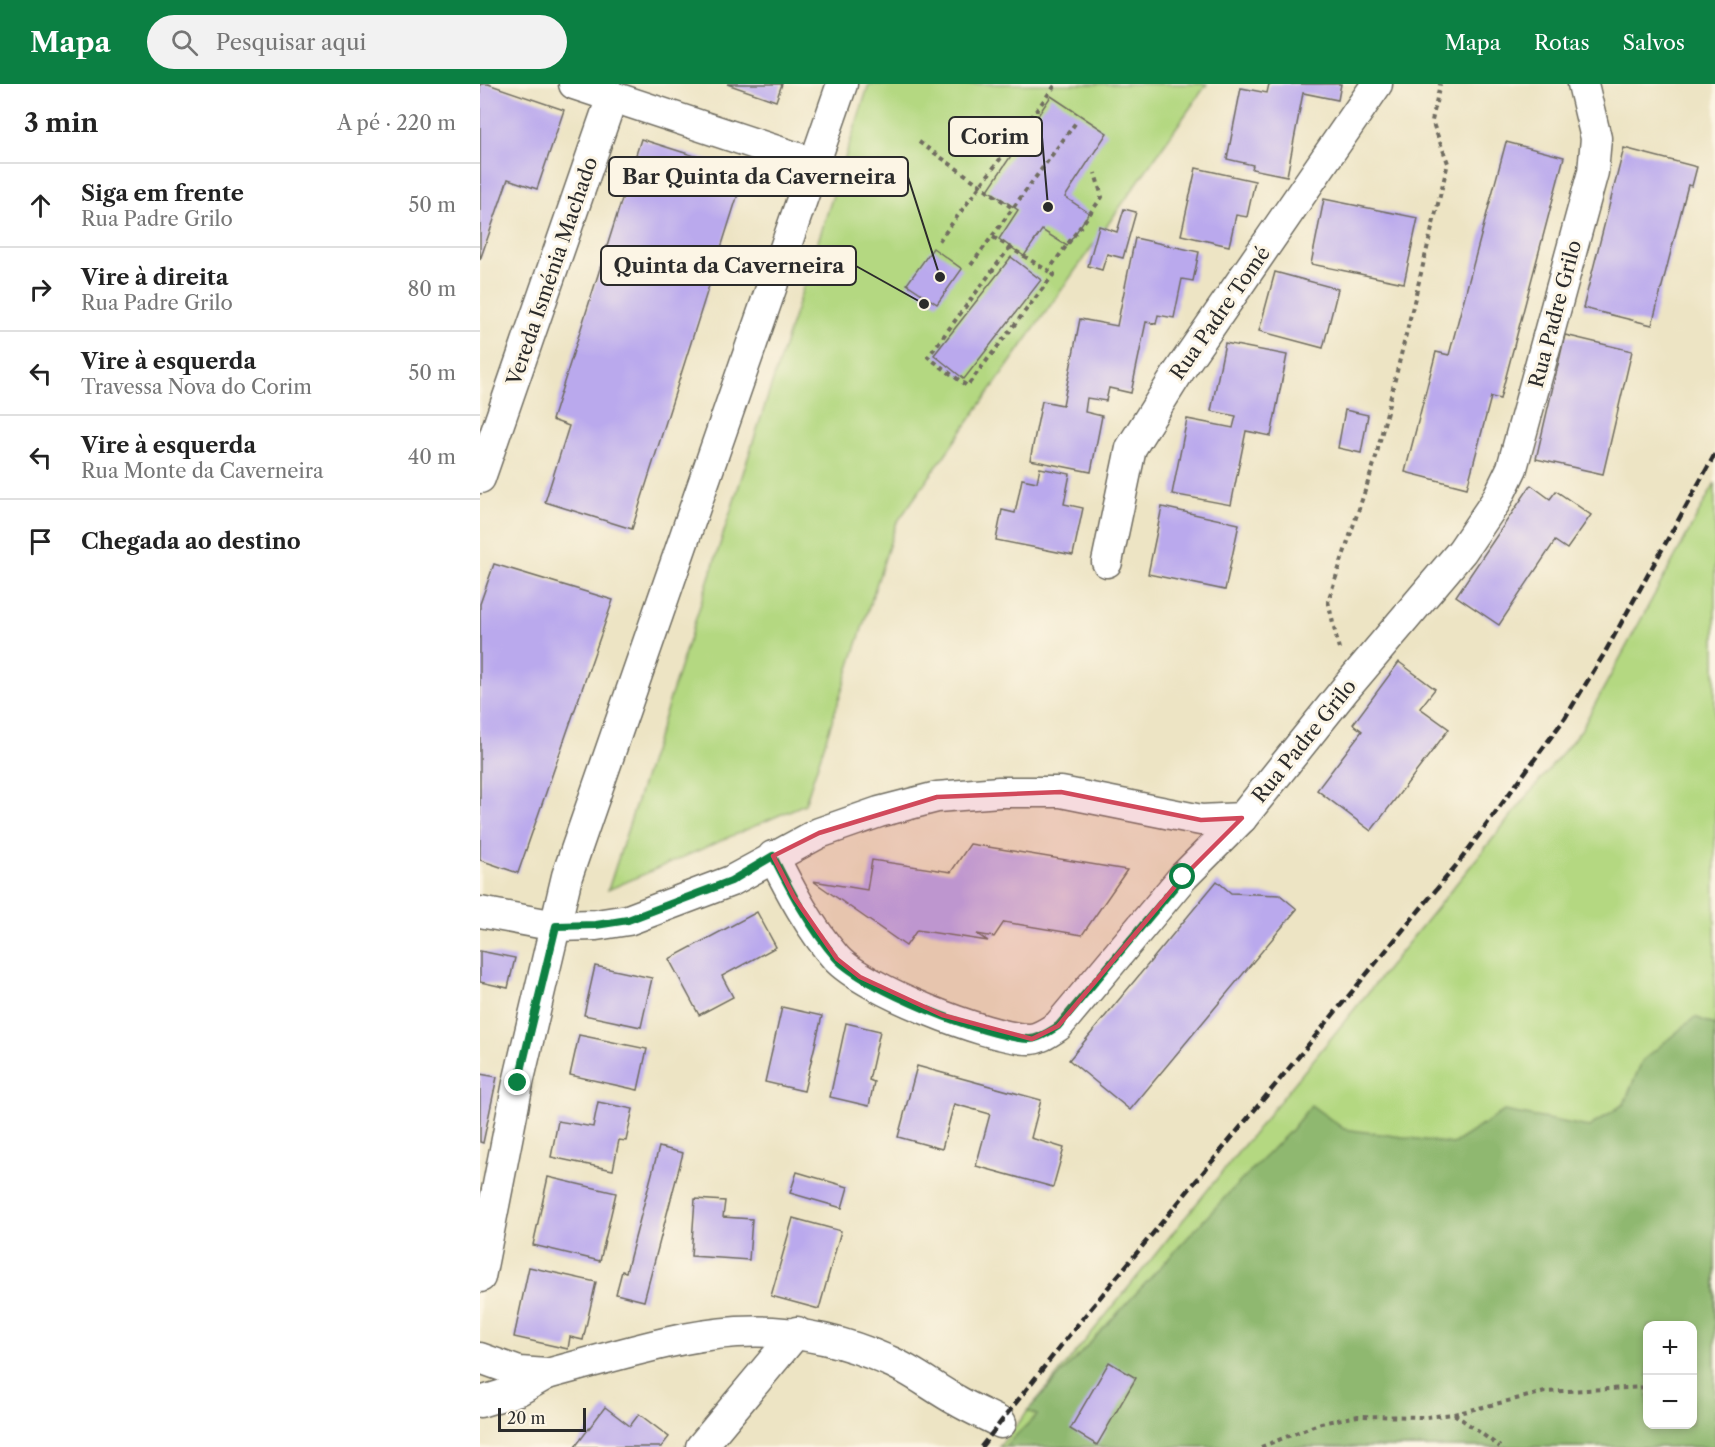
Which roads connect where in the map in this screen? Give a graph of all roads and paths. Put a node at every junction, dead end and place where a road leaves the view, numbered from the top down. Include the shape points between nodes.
1 (574, 84) edge
2 (842, 84) edge
3 (1056, 84) edge
4 (1377, 84) edge
5 (1440, 84) edge
6 (1582, 84) edge
7 (612, 97) junction
8 (1077, 121) dead end
9 (919, 142) dead end
10 (813, 163) junction
11 (1095, 173) dead end
12 (980, 186) junction
13 (1014, 209) junction
14 (993, 237) junction
15 (939, 241) dead end
16 (1010, 247) junction
17 (971, 265) dead end
18 (1048, 271) junction
19 (480, 478) edge
20 (1107, 562) dead end
21 (1346, 688) junction
22 (1242, 818) junction
23 (773, 856) junction
24 (480, 912) edge
25 (556, 926) junction
26 (480, 1277) edge
27 (797, 1332) junction
28 (480, 1358) edge
29 (547, 1374) junction
30 (1643, 1387) edge
31 (480, 1402) edge
32 (1454, 1414) junction
33 (1001, 1423) dead end
34 (701, 1447) edge
35 (1261, 1447) edge
36 (1500, 1447) edge

1 - 7 street
2 - 10 street
3 - 12 path
4 - 20 street, Rua Padre Tomé via 1131,448
5 - 21 path via 1432,121 1448,163 1375,461 1328,601
6 - 21 street, Rua Padre Grilo via 1596,138 1593,172 1512,468 1496,501 1462,551
7 - 10 street
7 - 19 street, Vereda Isménia Machado
8 - 13 path
9 - 12 path
10 - 25 street via 567,876
11 - 18 path via 1102,196
12 - 13 path
12 - 15 path
13 - 14 path
14 - 16 path
14 - 17 path
16 - 18 path
16 - 18 path via 928,357 967,386 1054,274
21 - 22 street, Rua Padre Grilo
22 - 23 street via 1201,820 1061,792 937,797 819,833
22 - 23 street, Rua Padre Grilo via 1183,877 1058,1026 1032,1039 942,1015 860,977 837,959 816,932
23 - 25 street via 731,881 628,920
24 - 25 street
25 - 26 street via 518,1083
27 - 29 street via 748,1330 697,1335
27 - 33 street via 832,1339 892,1362
27 - 34 street
28 - 29 street via 519,1372
29 - 31 street via 519,1390
30 - 32 path via 1545,1392
32 - 35 path via 1358,1416 1321,1423
32 - 36 path

